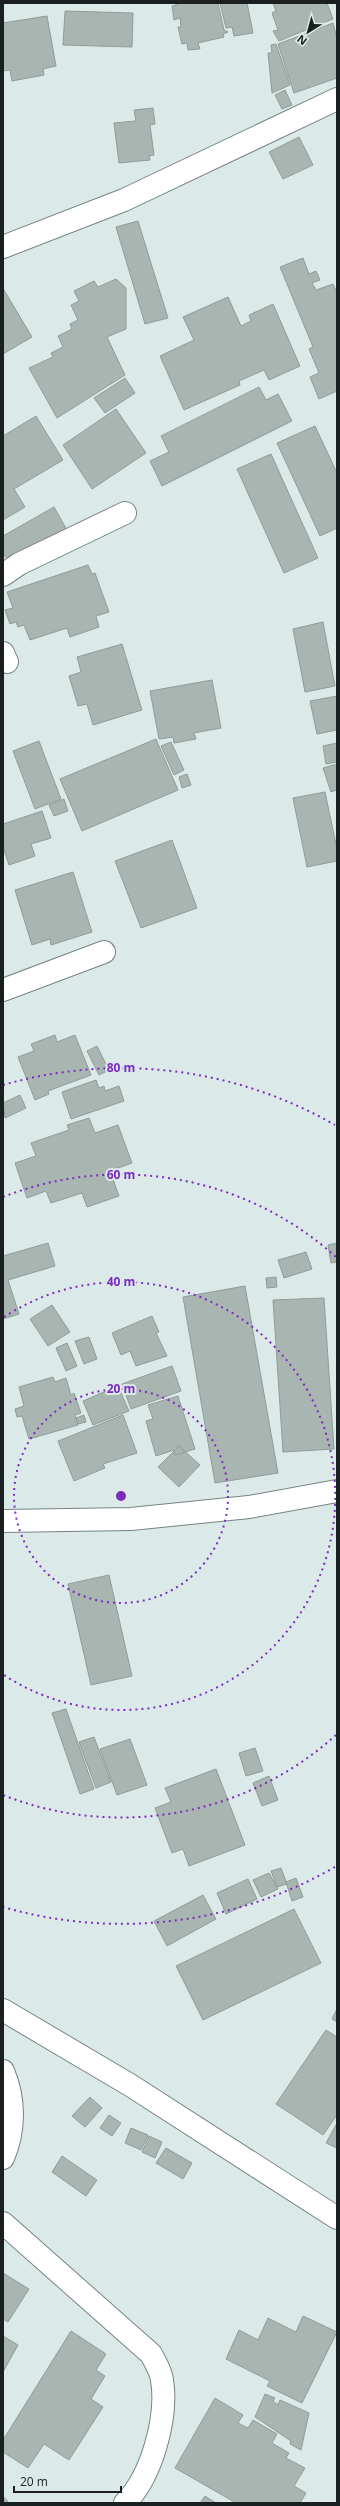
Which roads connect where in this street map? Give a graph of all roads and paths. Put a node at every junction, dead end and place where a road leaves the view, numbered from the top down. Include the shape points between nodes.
1 (337, 99) edge
2 (3, 247) edge
3 (125, 513) dead end
4 (3, 575) edge
5 (104, 952) dead end
6 (3, 990) edge
7 (337, 1491) edge
8 (3, 1521) edge
9 (3, 2010) edge
10 (3, 2071) edge
11 (3, 2158) edge
12 (337, 2218) edge
13 (3, 2223) edge
14 (125, 2503) edge

1 - 2 street via 124,200
3 - 4 street via 19,564
5 - 6 street
7 - 8 street via 249,1507 131,1518
9 - 12 street via 130,2085
10 - 11 street via 13,2099 10,2142
13 - 14 street via 151,2354 162,2379 161,2425 156,2448 144,2475

